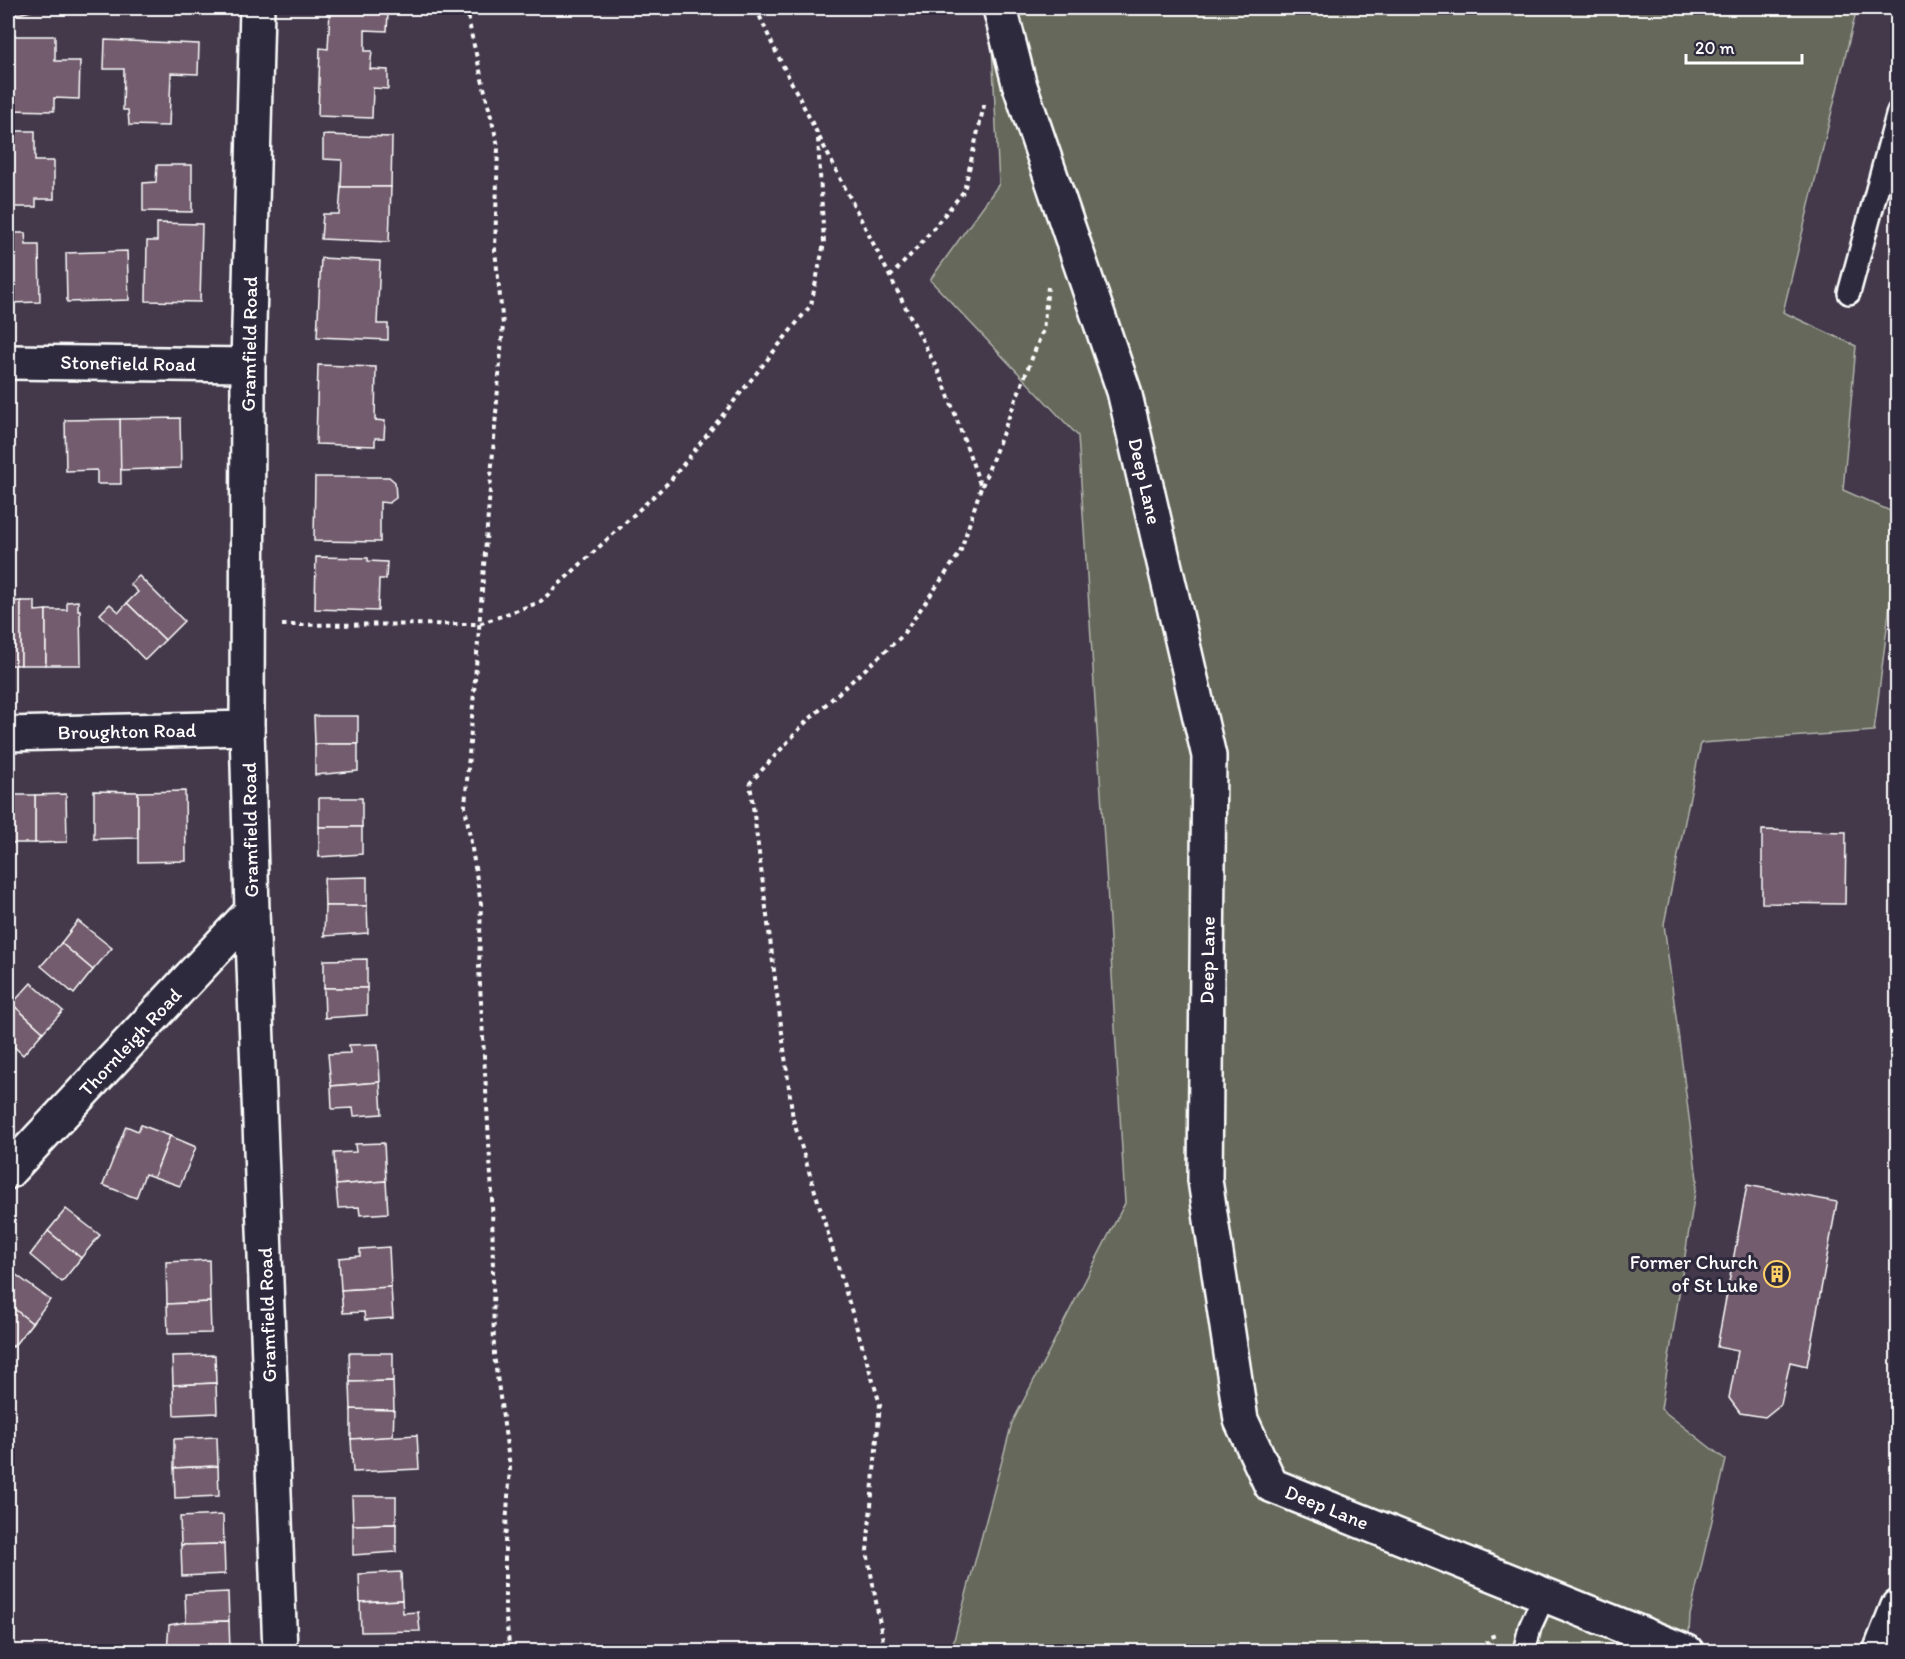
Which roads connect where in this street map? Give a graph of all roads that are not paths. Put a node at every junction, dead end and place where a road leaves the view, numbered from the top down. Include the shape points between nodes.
1 (257, 8) edge
2 (1000, 8) edge
3 (1898, 112) edge
4 (1849, 293) dead end
5 (8, 362) edge
6 (248, 365) junction
7 (247, 728) junction
8 (8, 734) edge
9 (252, 911) junction
10 (8, 1172) edge
11 (1545, 1594) junction
12 (1898, 1606) edge
13 (280, 1652) edge
14 (1524, 1652) edge
15 (1687, 1652) edge
16 (1880, 1652) edge

1 - 6 street, Gramfield Road
2 - 11 street, Deep Lane via 1019,83 1124,391 1209,756 1205,1180 1241,1420 1271,1485
3 - 4 lane
5 - 6 street, Stonefield Road
6 - 7 street, Gramfield Road
7 - 8 street, Broughton Road
7 - 9 street, Gramfield Road
9 - 10 street, Thornleigh Road
9 - 13 street, Gramfield Road
11 - 14 lane
11 - 15 street, Deep Lane
12 - 16 street

